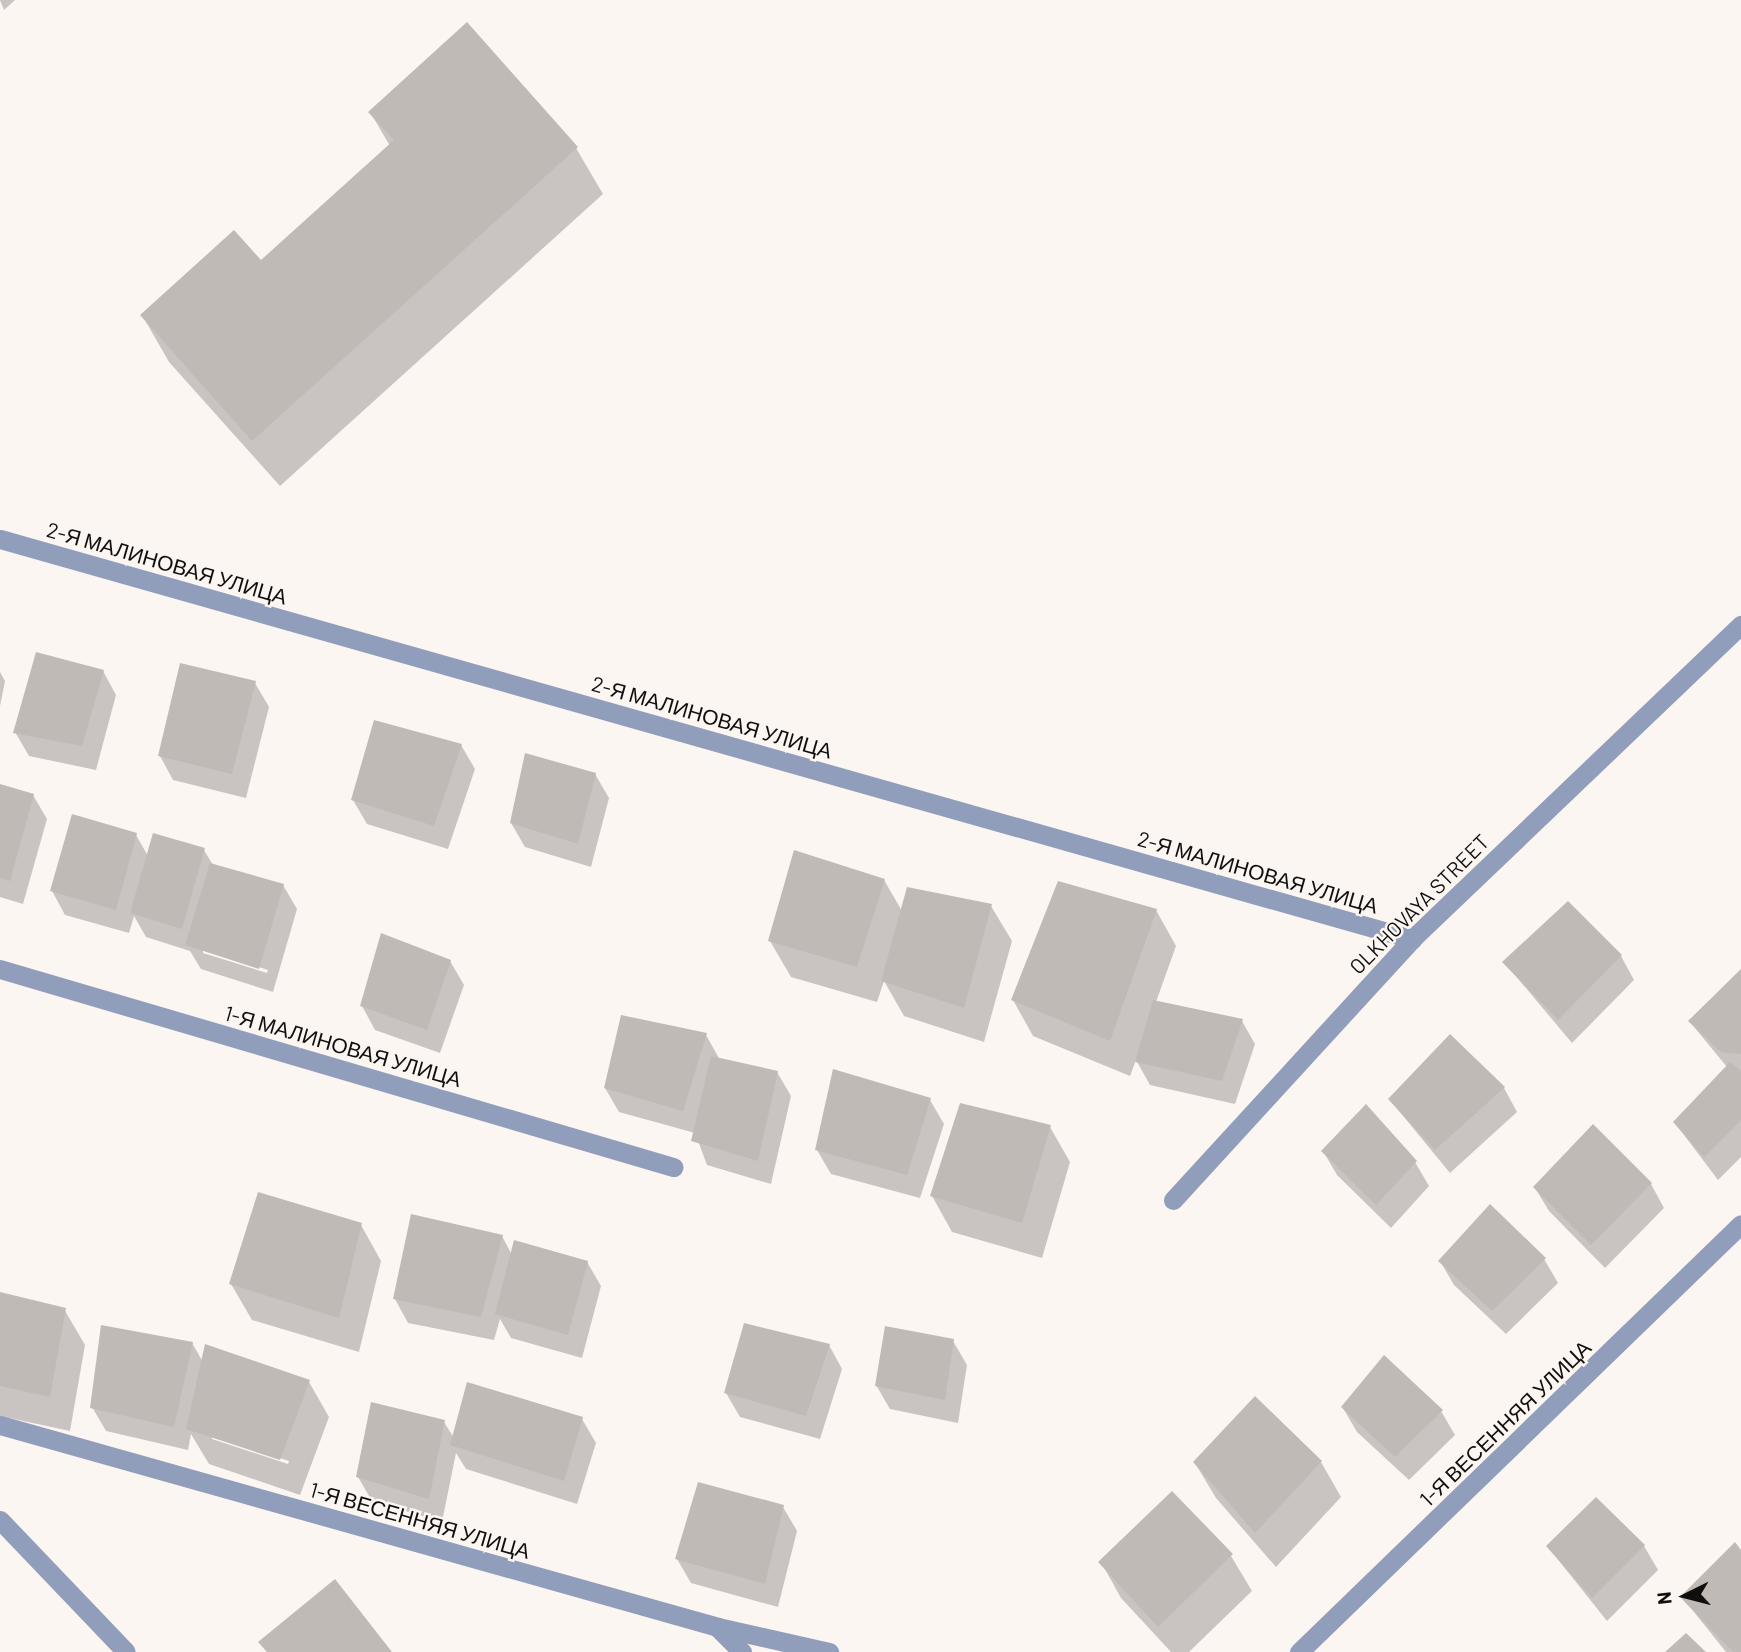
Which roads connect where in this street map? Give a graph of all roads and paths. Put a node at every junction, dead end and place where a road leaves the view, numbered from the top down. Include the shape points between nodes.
1 (0, 539) edge
2 (1741, 625) edge
3 (1412, 939) junction
4 (0, 969) edge
5 (673, 1167) dead end
6 (1173, 1200) dead end
7 (1741, 1224) edge
8 (0, 1425) edge
9 (0, 1520) edge
10 (718, 1627) junction
11 (1313, 1648) edge
12 (126, 1652) edge
13 (742, 1652) edge
14 (829, 1652) edge

1 - 3 street, 2-Я МАЛИНОВАЯ УЛИЦА
2 - 3 street, OLKHOVAYA STREET
3 - 6 street, OLKHOVAYA STREET
4 - 5 street, 1-Я МАЛИНОВАЯ УЛИЦА
7 - 11 street, 1-Я ВЕСЕННЯЯ УЛИЦА
8 - 10 street, 1-Я ВЕСЕННЯЯ УЛИЦА
9 - 12 street
10 - 13 street
10 - 14 street, 1-Я ВЕСЕННЯЯ УЛИЦА

